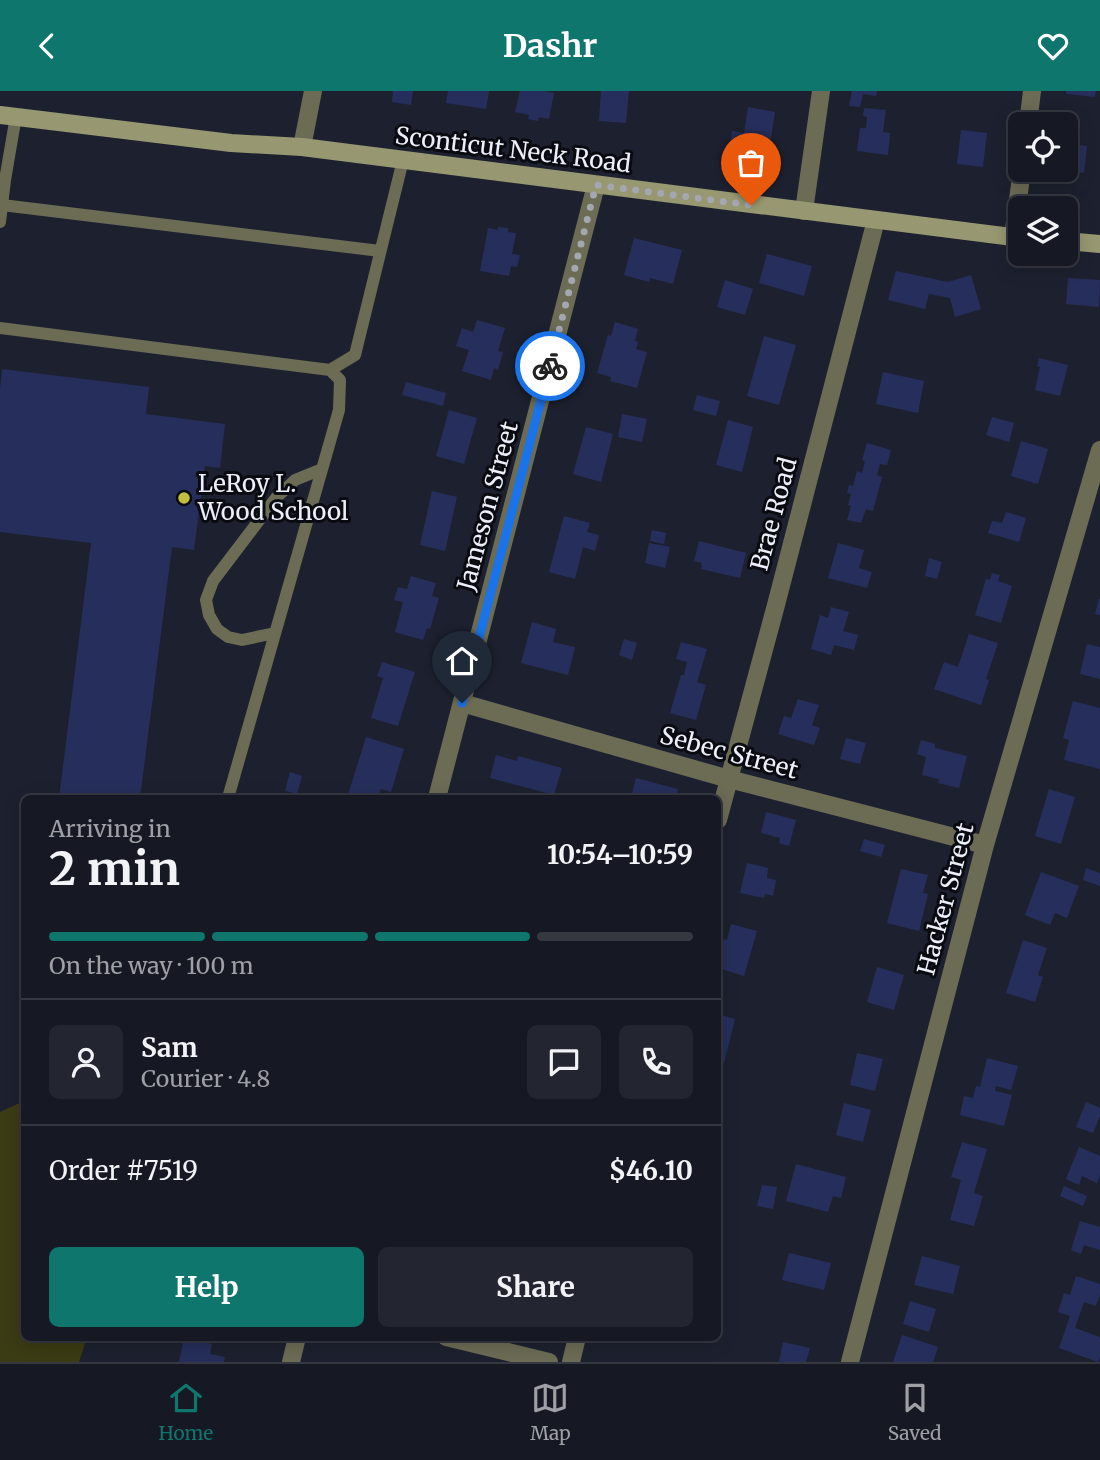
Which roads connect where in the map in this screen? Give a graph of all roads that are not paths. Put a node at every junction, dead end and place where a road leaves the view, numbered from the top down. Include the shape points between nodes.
1 (313, 91) edge
2 (821, 91) edge
3 (1032, 91) edge
4 (1029, 112) edge
5 (8, 115) edge
6 (302, 147) junction
7 (403, 160) junction
8 (0, 167) edge
9 (5, 180) junction
10 (596, 185) junction
11 (2, 205) edge
12 (804, 211) junction
13 (876, 220) junction
14 (0, 222) edge
15 (1008, 236) edge
16 (1078, 242) edge
17 (1100, 244) edge
18 (380, 251) junction
19 (0, 328) edge
20 (330, 370) junction
21 (1100, 450) edge
22 (322, 469) junction
23 (275, 633) junction
24 (462, 703) junction
25 (729, 779) junction
26 (229, 795) edge
27 (439, 795) edge
28 (721, 809) edge
29 (985, 845) junction
30 (297, 1341) edge
31 (463, 1341) edge
32 (576, 1341) edge
33 (291, 1362) edge
34 (550, 1362) edge
35 (571, 1362) edge
36 (850, 1362) edge

1 - 6 street
2 - 12 street
3 - 4 street
5 - 6 main road, Sconticut Neck Road via 231,143
5 - 9 lane
6 - 7 main road, Sconticut Neck Road
7 - 10 main road, Sconticut Neck Road
7 - 18 lane
8 - 9 lane
9 - 11 lane
10 - 12 main road, Sconticut Neck Road
10 - 24 street, Jameson Street
11 - 14 lane
11 - 18 lane
12 - 13 main road, Sconticut Neck Road
13 - 15 main road, Sconticut Neck Road
13 - 25 street, Brae Road
16 - 17 main road
18 - 20 lane via 355,355
19 - 20 lane
20 - 22 lane via 340,380 340,410
21 - 29 street, Hacker Street
22 - 23 lane
22 - 23 lane via 295,480 276,498 213,580 206,600 217,629 228,637 242,640
23 - 26 lane
24 - 25 street, Sebec Street
24 - 27 street, Jameson Street
25 - 28 street, Brae Road
25 - 29 street, Sebec Street
29 - 36 street, Hacker Street
30 - 33 street
31 - 34 street
32 - 35 street

